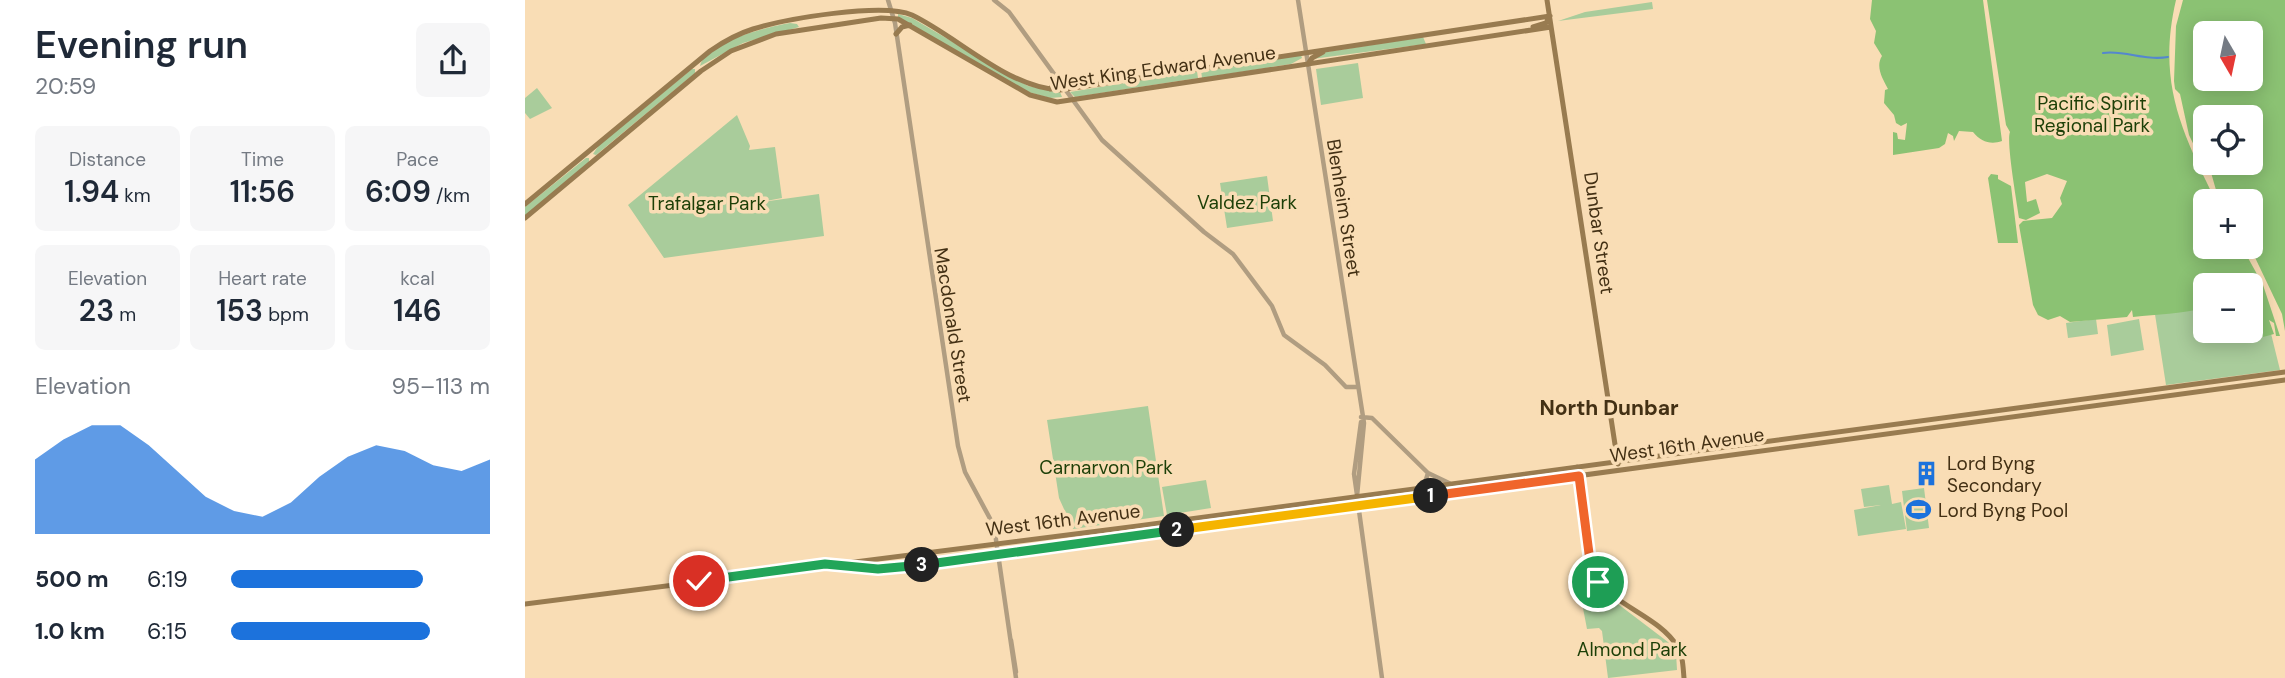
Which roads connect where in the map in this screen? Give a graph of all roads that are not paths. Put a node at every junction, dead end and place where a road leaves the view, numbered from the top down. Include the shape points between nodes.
1 (888, 0) edge
2 (994, 0) edge
3 (1298, 0) edge
4 (1547, 0) edge
5 (892, 10) junction
6 (1550, 16) junction
7 (894, 18) junction
8 (911, 25) junction
9 (1551, 27) junction
10 (1530, 30) junction
11 (896, 34) junction
12 (1336, 48) junction
13 (1306, 52) junction
14 (1308, 64) junction
15 (1286, 67) junction
16 (1057, 80) junction
17 (1051, 89) junction
18 (1063, 89) junction
19 (1071, 100) junction
20 (525, 204) edge
21 (525, 219) edge
22 (2285, 372) edge
23 (2285, 380) edge
24 (1357, 387) junction
25 (1362, 419) junction
26 (1618, 461) junction
27 (1577, 467) junction
28 (1619, 470) junction
29 (1428, 473) junction
30 (1579, 476) junction
31 (1449, 483) junction
32 (1424, 486) junction
33 (1357, 496) junction
34 (1358, 506) junction
35 (1330, 510) junction
36 (998, 544) junction
37 (999, 554) junction
38 (843, 564) junction
39 (525, 604) edge
40 (1016, 677) edge
41 (1382, 678) edge
42 (1684, 678) edge

1 - 5 street, Macdonald Street
2 - 16 street via 1009,12
3 - 13 street, Blenheim Street
4 - 6 main road, Dunbar Street
5 - 7 street, Macdonald Street
5 - 17 main road, West King Edward Avenue via 917,18 1025,83
5 - 20 main road, West King Edward Avenue via 769,25 732,38 703,56
6 - 9 main road, Dunbar Street
6 - 10 main road
6 - 12 main road, West King Edward Avenue
7 - 8 main road, West King Edward Avenue
7 - 11 street, Macdonald Street
7 - 21 main road via 776,34 731,51
8 - 11 main road
8 - 19 main road, West King Edward Avenue via 1030,95 1052,102
9 - 10 main road, West King Edward Avenue
9 - 26 main road, Dunbar Street
10 - 14 main road, West King Edward Avenue
11 - 36 street, Macdonald Street via 960,456 991,517
12 - 13 main road, West King Edward Avenue
12 - 14 main road via 1313,57
13 - 14 street, Blenheim Street
13 - 15 main road
13 - 18 main road, West King Edward Avenue
14 - 15 main road, West King Edward Avenue
14 - 24 street, Blenheim Street
15 - 19 main road, West King Edward Avenue
16 - 17 main road
16 - 18 street
17 - 18 main road, West King Edward Avenue
18 - 19 street
19 - 24 street via 1132,169 1233,254 1272,306 1284,335 1346,387
22 - 26 main road, West 16th Avenue
23 - 28 main road, West 16th Avenue
24 - 25 street, Blenheim Street
25 - 29 street via 1372,418
25 - 33 street, Blenheim Street via 1353,474
26 - 27 main road, West 16th Avenue
26 - 28 main road, Dunbar Street
27 - 30 main road
27 - 31 main road, West 16th Avenue
28 - 30 main road, West 16th Avenue
29 - 31 street
29 - 32 street
30 - 34 main road, West 16th Avenue
30 - 42 main road via 1595,578 1674,641
31 - 32 main road, West 16th Avenue
32 - 33 main road, West 16th Avenue
33 - 34 street, Blenheim Street
33 - 35 main road
33 - 36 main road, West 16th Avenue
34 - 35 main road, West 16th Avenue
34 - 41 street, Blenheim Street
35 - 37 main road, West 16th Avenue
36 - 37 street, Macdonald Street
36 - 38 main road, West 16th Avenue
37 - 38 main road, West 16th Avenue via 883,569
37 - 40 street, Macdonald Street
38 - 39 main road, West 16th Avenue

